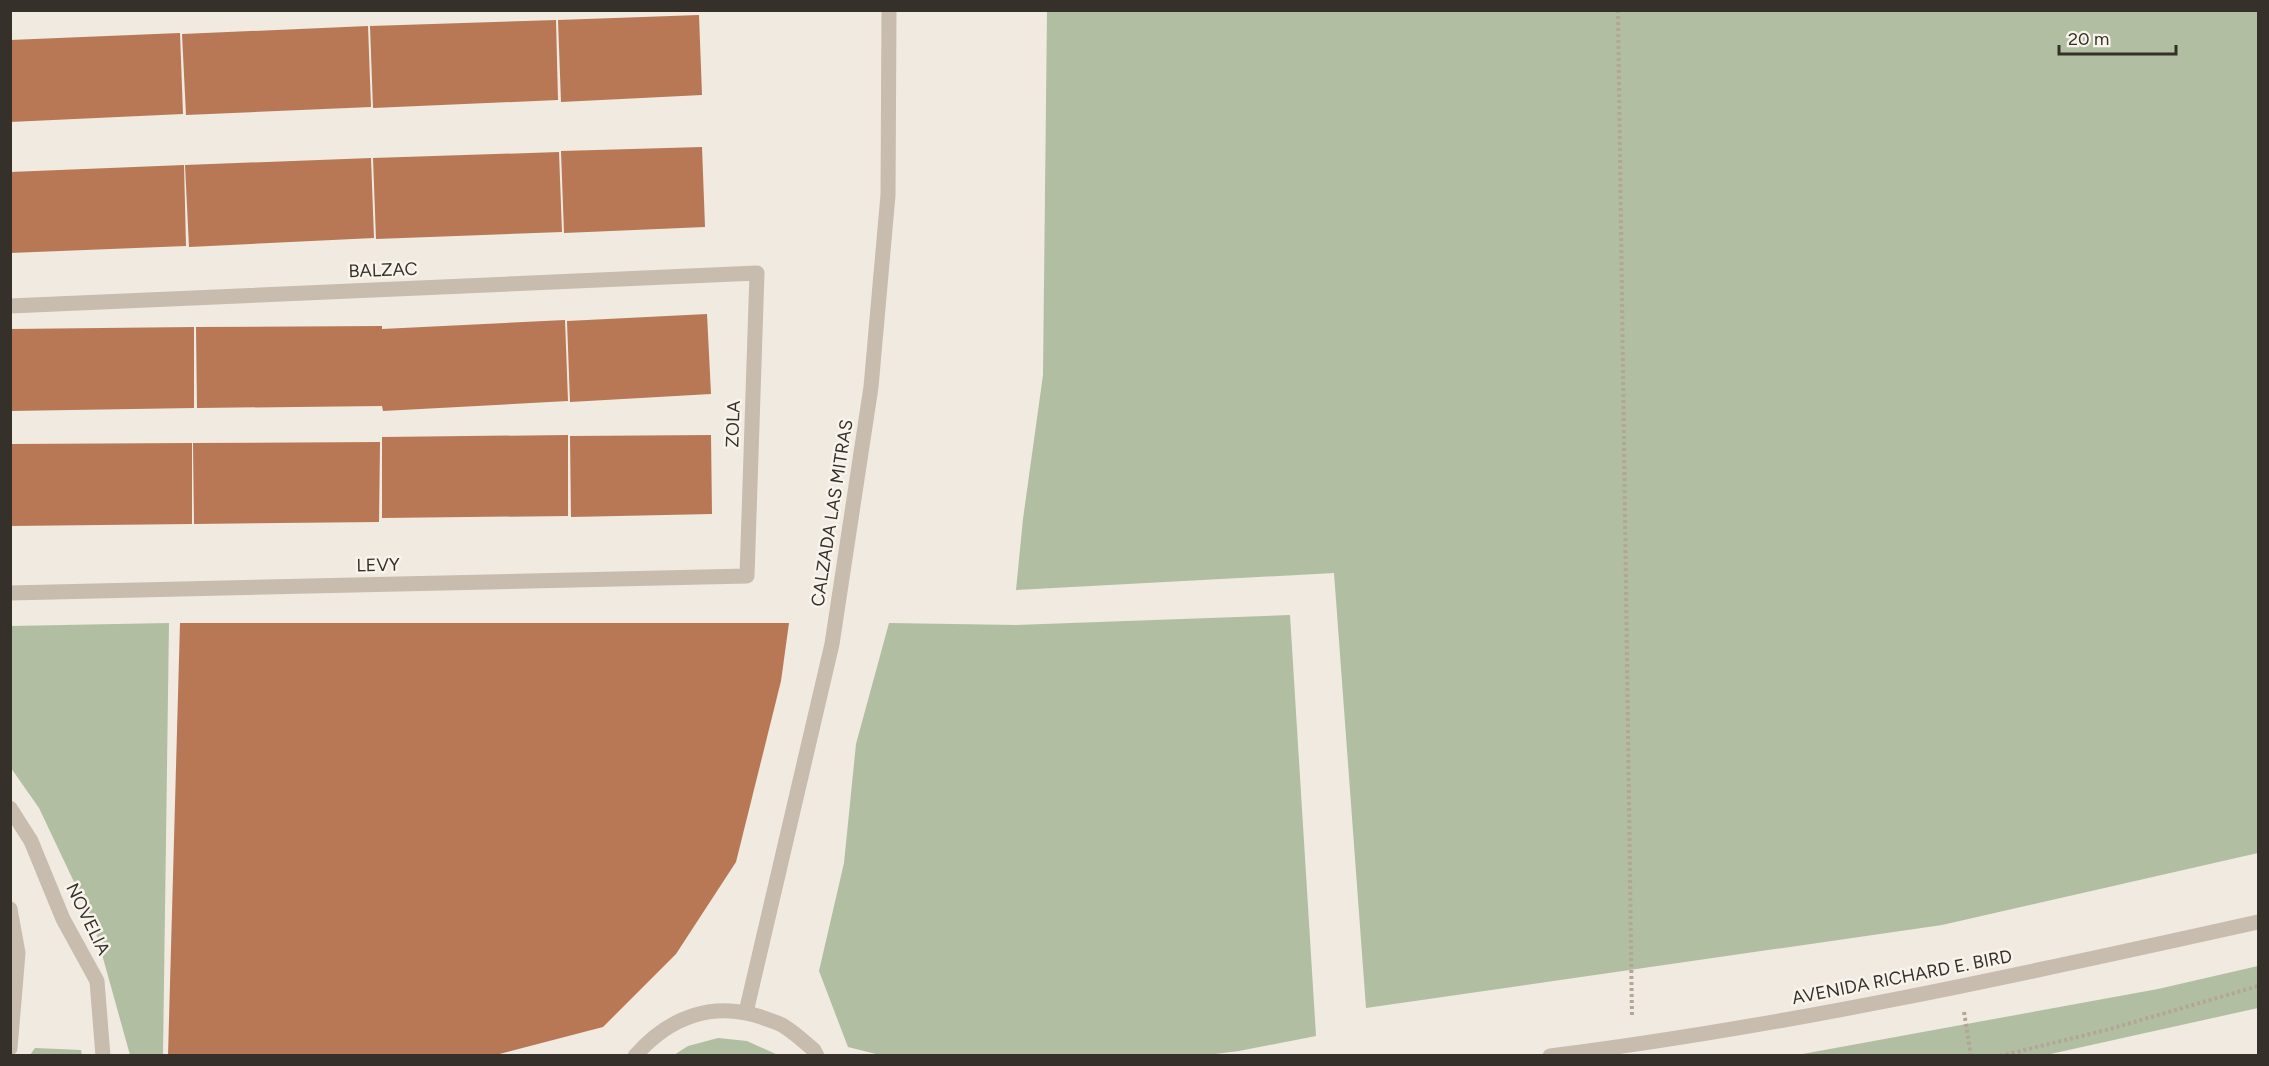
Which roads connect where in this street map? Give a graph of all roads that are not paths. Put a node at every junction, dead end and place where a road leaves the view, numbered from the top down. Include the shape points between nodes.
1 (889, 10) edge
2 (757, 273) joint
3 (10, 306) edge
4 (747, 576) joint
5 (10, 593) edge
6 (10, 808) edge
7 (10, 909) edge
8 (2259, 922) edge
9 (746, 1012) junction
10 (10, 1048) edge
11 (103, 1056) edge
12 (635, 1056) edge
13 (817, 1056) edge
14 (1550, 1056) edge

1 - 9 street, CALZADA LAS MITRAS via 888,195 871,387 832,644
2 - 3 street, BALZAC
2 - 4 street, ZOLA
4 - 5 street, LEVY
6 - 11 street, NOVELIA via 31,841 63,919 97,981
7 - 10 street via 18,953
8 - 14 street, AVENIDA RICHARD E. BIRD via 1960,987
9 - 12 street via 712,1011 680,1020 651,1037
9 - 13 street via 783,1025

